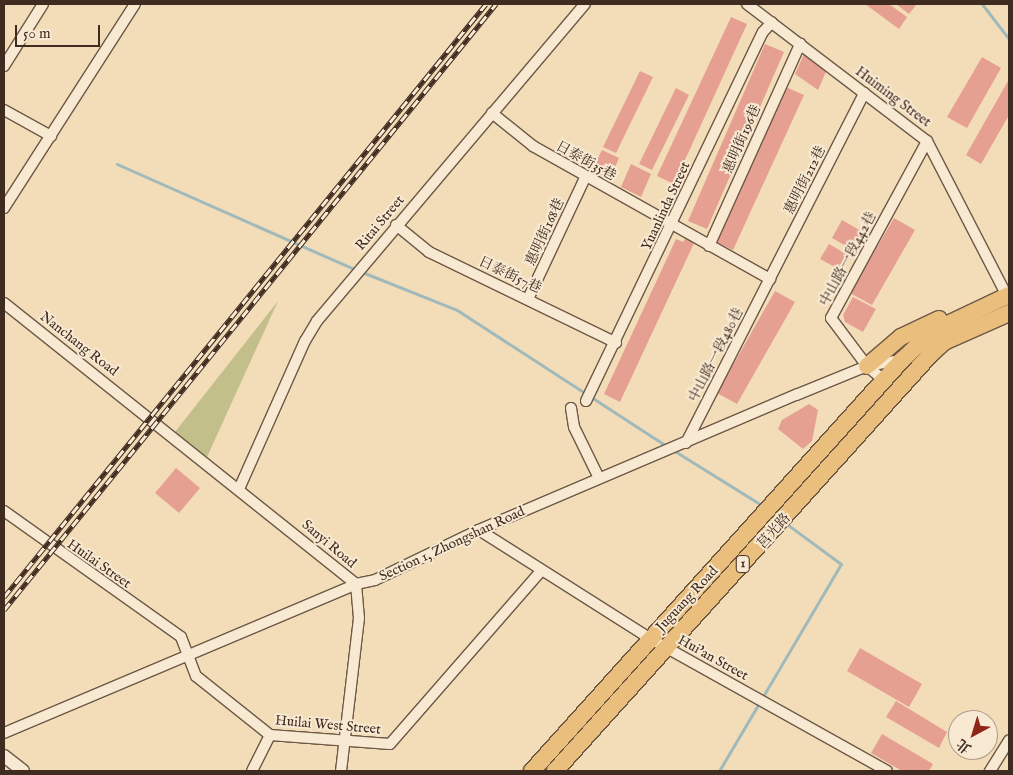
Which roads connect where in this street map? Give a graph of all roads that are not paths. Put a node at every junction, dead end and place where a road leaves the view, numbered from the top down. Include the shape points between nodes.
1 (43, 4) edge
2 (135, 4) edge
3 (585, 4) edge
4 (746, 4) edge
5 (772, 22) junction
6 (800, 44) junction
7 (4, 66) edge
8 (864, 93) junction
9 (4, 110) edge
10 (492, 113) junction
11 (51, 136) junction
12 (927, 141) junction
13 (586, 176) junction
14 (4, 208) edge
15 (396, 225) junction
16 (672, 225) junction
17 (709, 246) junction
18 (770, 279) junction
19 (1009, 297) edge
20 (528, 299) junction
21 (4, 303) edge
22 (1009, 313) edge
23 (968, 314) junction
24 (616, 343) junction
25 (930, 355) junction
26 (902, 360) junction
27 (867, 366) junction
28 (884, 380) junction
29 (586, 401) dead end
30 (138, 407) joint
31 (571, 408) dead end
32 (686, 443) junction
33 (599, 478) junction
34 (239, 488) junction
35 (4, 511) edge
36 (479, 530) junction
37 (541, 571) junction
38 (356, 584) junction
39 (651, 639) junction
40 (667, 648) junction
41 (188, 656) junction
42 (4, 733) edge
43 (270, 735) junction
44 (343, 740) junction
45 (1009, 742) edge
46 (4, 756) edge
47 (23, 771) edge
48 (252, 771) edge
49 (341, 771) edge
50 (532, 771) edge
51 (555, 771) edge
52 (887, 771) edge
53 (990, 771) edge

1 - 7 street
2 - 11 street
3 - 10 street, Ritai Street
4 - 5 street, Huiming Street
5 - 6 street, Huiming Street
5 - 16 street, Yuanlinda Street via 763,32
6 - 8 street, Huiming Street
6 - 17 street, 惠明街196巷
8 - 12 street, Huiming Street
8 - 18 street, 惠明街212巷
9 - 11 street
10 - 13 street, 日泰街35巷 via 533,146
10 - 15 street, Ritai Street
11 - 14 street
12 - 19 street, Huiming Street
12 - 27 street, 中山路一段442巷 via 832,318
13 - 16 street, 日泰街35巷
13 - 20 street, 惠明街168巷
15 - 20 street, 日泰街57巷 via 429,252
15 - 34 street, Ritai Street via 305,341
16 - 17 street, 日泰街35巷
16 - 24 street, Yuanlinda Street
17 - 18 street, 日泰街35巷
18 - 32 street, 中山路一段480巷
19 - 23 main road, 1
20 - 24 street, 日泰街57巷
21 - 30 street, Nanchang Road
22 - 25 main road, Section 1, Zhongshan Road / 1 via 944,342
23 - 26 main road, 1 via 933,331
23 - 27 main road via 945,316 901,337
24 - 29 street, Yuanlinda Street
25 - 26 street, Section 1, Zhongshan Road
25 - 40 main road, 莒光路 / 1
26 - 27 street, Section 1, Zhongshan Road
26 - 28 main road, Juguang Road / 1
27 - 28 street, 中山路一段442巷
27 - 32 street, Section 1, Zhongshan Road
28 - 39 main road, Juguang Road / 1
30 - 34 street, Sanyi Road
31 - 33 street via 574,427
32 - 33 street, Section 1, Zhongshan Road
33 - 36 street, Section 1, Zhongshan Road
34 - 38 street, Sanyi Road
35 - 41 street, Huilai West Street via 181,638
36 - 37 street, Hui'an Street
36 - 38 street, Section 1, Zhongshan Road via 374,580
37 - 39 street, Hui'an Street
37 - 44 street, Huilai West Street via 390,744
38 - 41 street, Section 1, Zhongshan Road
38 - 44 street, Sanyi Road via 359,618
39 - 40 street, Hui'an Street
39 - 50 main road, Juguang Road / 1
40 - 51 main road, 莒光路 / 1
40 - 52 street, Hui'an Street
41 - 42 street, Section 1, Zhongshan Road
41 - 43 street, Huilai West Street via 196,676
43 - 44 street, Huilai West Street
43 - 48 street
44 - 49 street, Sanyi Road
45 - 53 street
46 - 47 street

